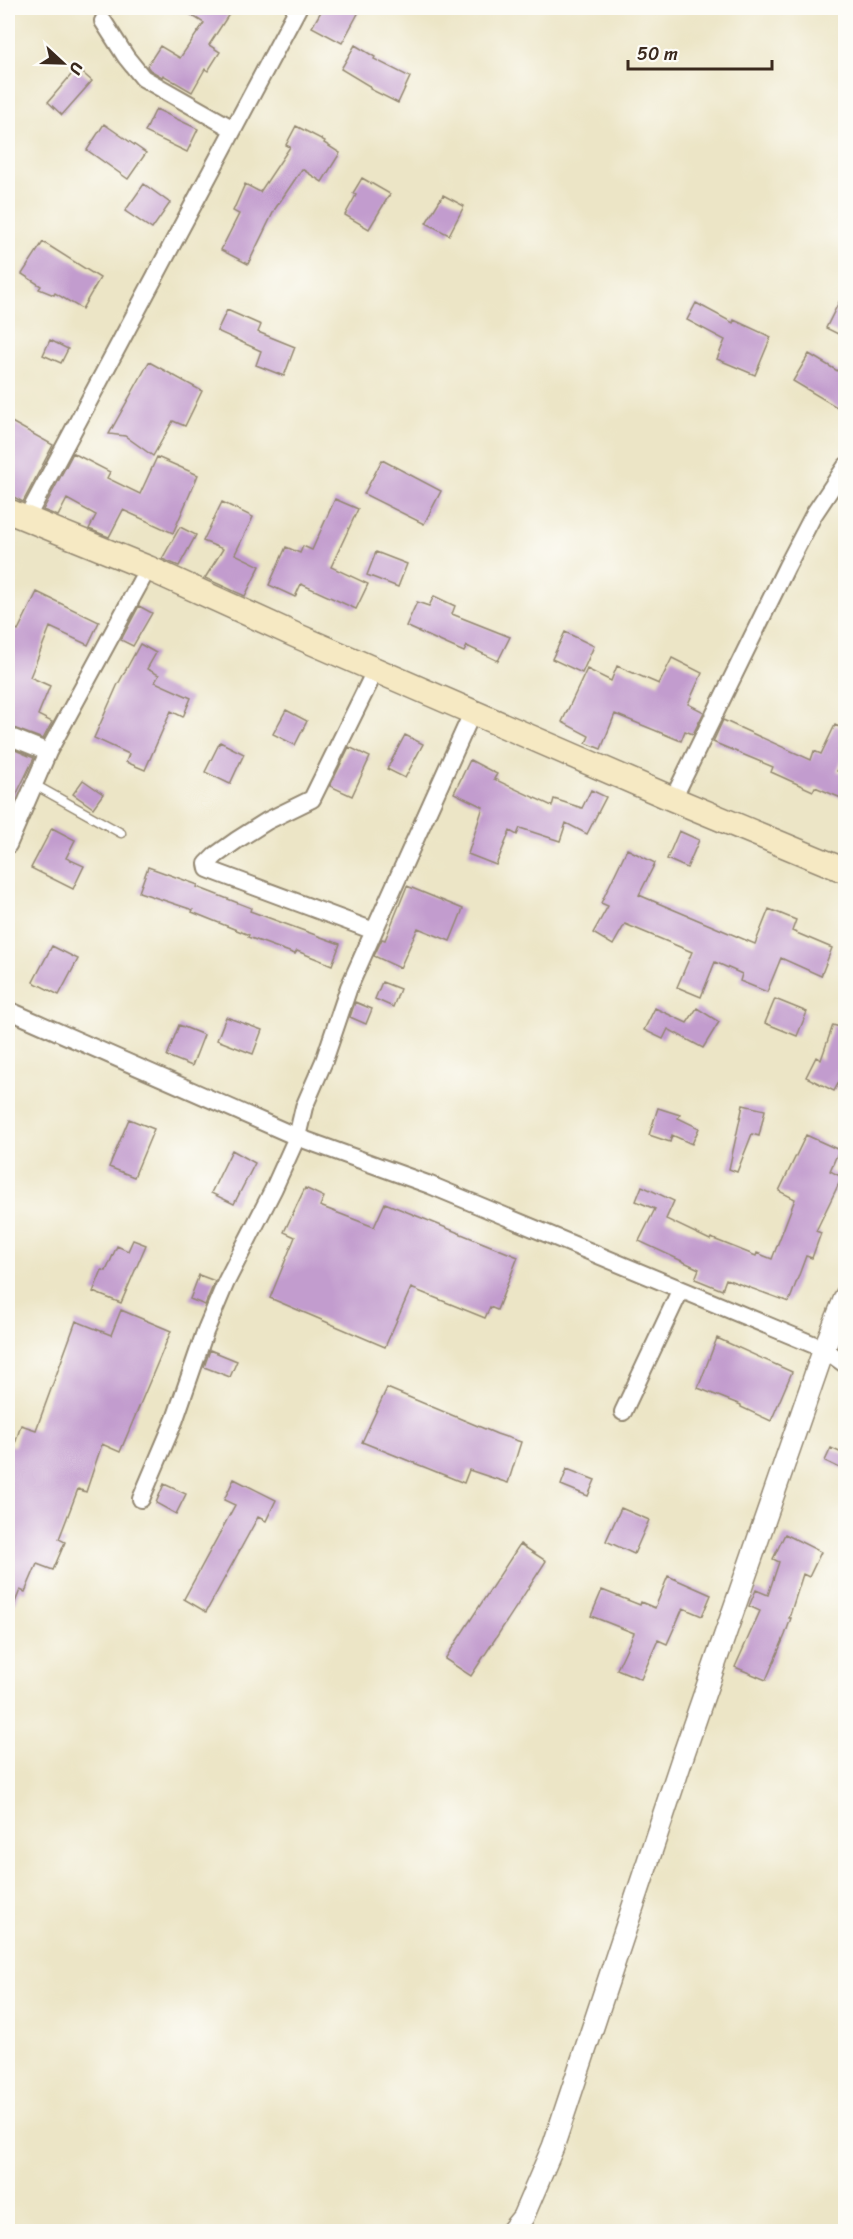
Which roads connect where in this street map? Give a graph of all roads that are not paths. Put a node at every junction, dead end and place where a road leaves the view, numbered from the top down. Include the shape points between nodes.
1 (298, 8) edge
2 (103, 21) dead end
3 (233, 129) junction
4 (846, 466) edge
5 (17, 515) edge
6 (148, 568) junction
7 (376, 669) junction
8 (473, 711) junction
9 (8, 736) edge
10 (48, 752) junction
11 (35, 785) junction
12 (673, 799) junction
13 (122, 833) dead end
14 (8, 845) edge
15 (846, 871) edge
16 (374, 931) junction
17 (8, 1010) edge
18 (297, 1137) junction
19 (680, 1291) junction
20 (846, 1295) edge
21 (824, 1349) junction
22 (846, 1365) edge
23 (623, 1412) dead end
24 (141, 1498) dead end
25 (511, 2232) edge

1 - 3 street
2 - 3 street via 143,78
3 - 5 street
4 - 12 street via 792,556
5 - 6 main road
6 - 7 main road
6 - 10 street
7 - 8 main road
7 - 16 street via 312,799 267,821 207,864 208,869
8 - 12 main road
8 - 16 street
9 - 10 street
10 - 11 street
11 - 13 lane
11 - 14 street
12 - 15 main road
16 - 18 street via 304,1107
17 - 18 street
18 - 19 street via 430,1185
18 - 24 street via 226,1282
19 - 21 street
19 - 23 street
20 - 21 street
21 - 22 street
21 - 25 street via 552,2147 523,2217

